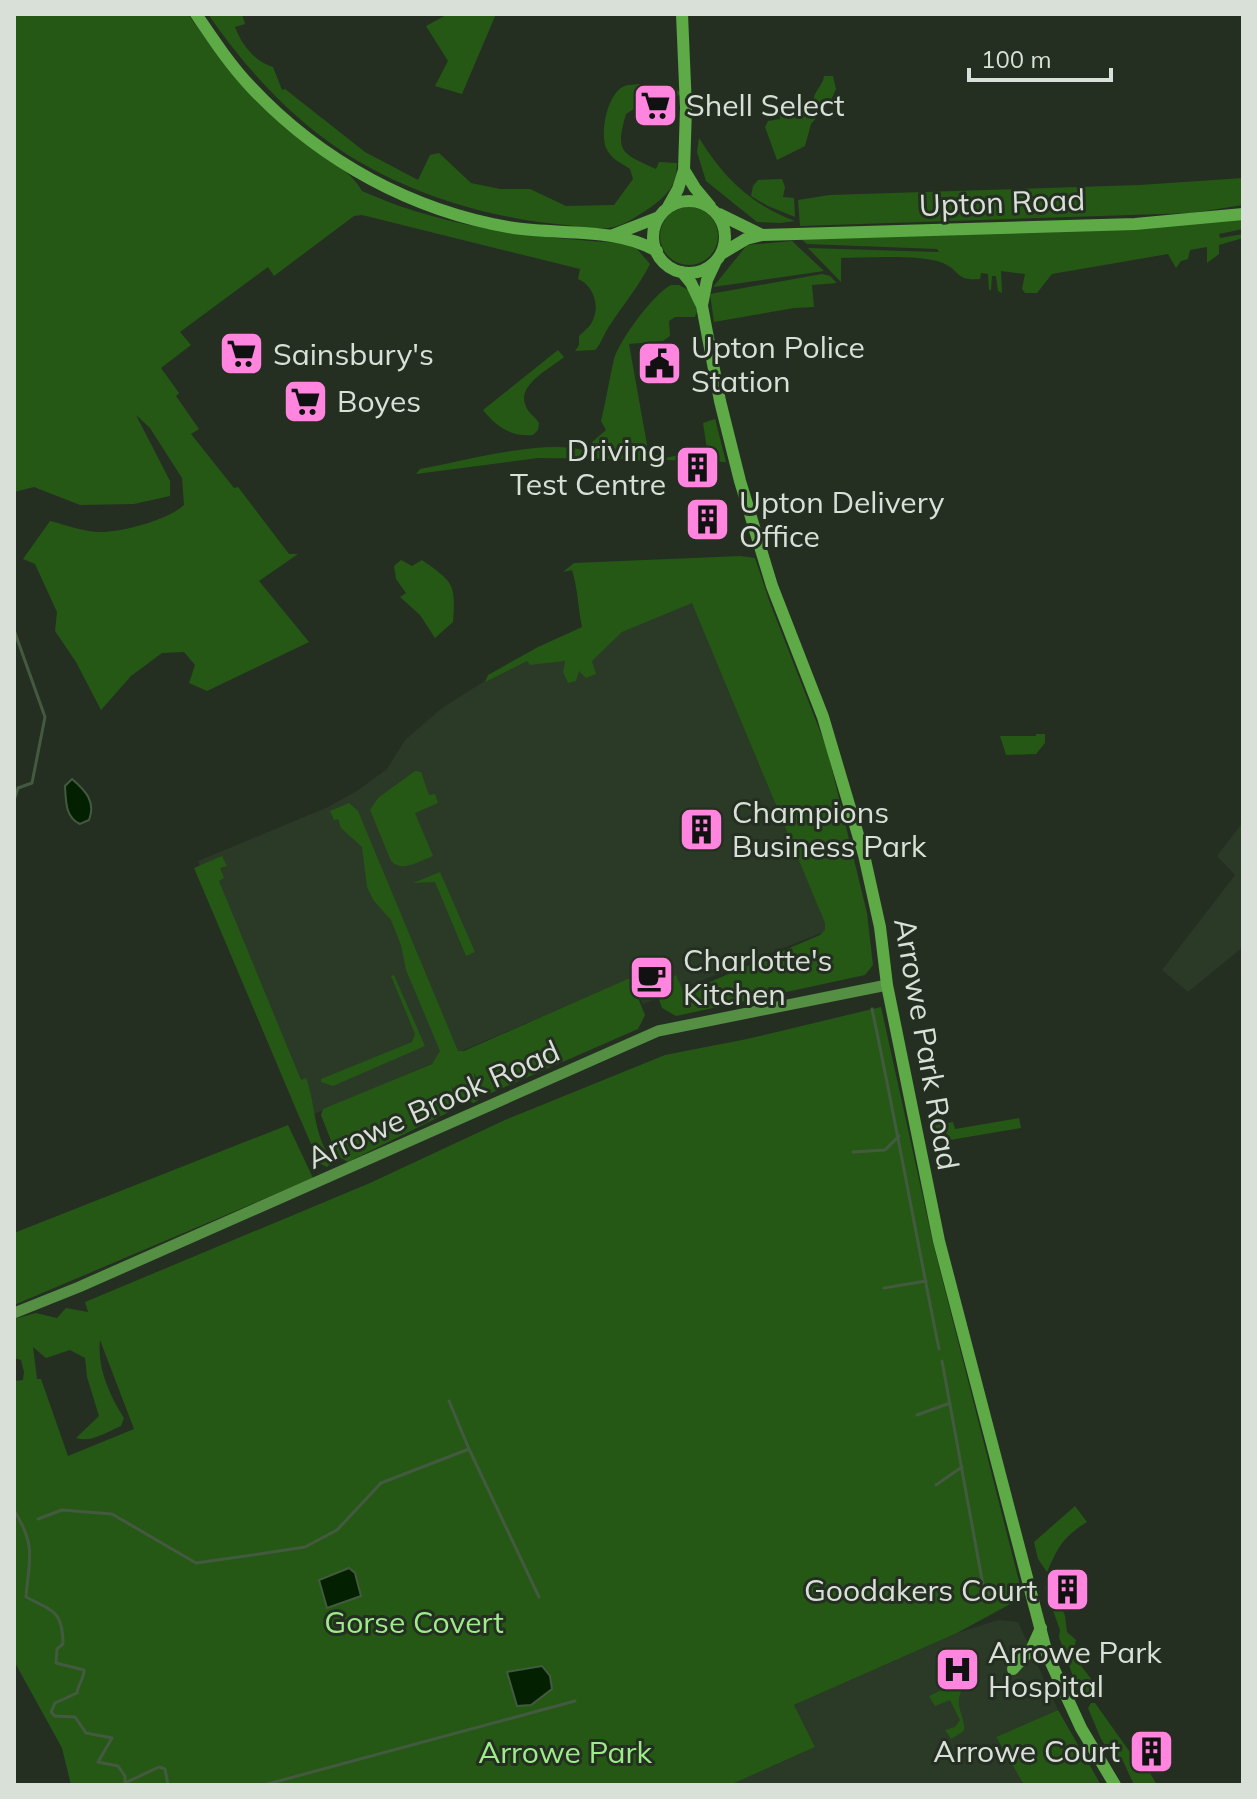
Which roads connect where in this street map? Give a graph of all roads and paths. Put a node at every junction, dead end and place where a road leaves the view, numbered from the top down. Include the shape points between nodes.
1 (196, 14) edge
2 (682, 14) edge
3 (684, 170) junction
4 (715, 212) junction
5 (663, 213) junction
6 (1243, 214) edge
7 (762, 235) junction
8 (610, 236) junction
9 (657, 251) junction
10 (718, 258) junction
11 (682, 272) junction
12 (702, 306) junction
13 (887, 985) junction
14 (14, 1313) edge
15 (1041, 1628) junction
16 (1013, 1669) dead end
17 (1115, 1785) edge

1 - 8 main road via 268,104 309,140 389,189 485,222
2 - 3 main road
3 - 4 main road
3 - 5 main road
4 - 5 main road via 685,201
4 - 7 main road, Upton Road
4 - 10 main road via 725,233
5 - 8 main road
5 - 9 main road via 654,234
6 - 7 main road, Upton Road via 1135,224
7 - 10 main road, Upton Road
8 - 9 main road
9 - 11 main road
10 - 11 main road via 693,273
10 - 12 main road, Arrowe Park Road
11 - 12 main road, Arrowe Park Road
12 - 13 main road, Arrowe Park Road via 740,481 772,586 823,717 864,855
13 - 14 street, Arrowe Brook Road via 658,1031
13 - 15 main road, Arrowe Park Road via 939,1241
15 - 16 main road
15 - 17 main road, Arrowe Park Road via 1063,1693

